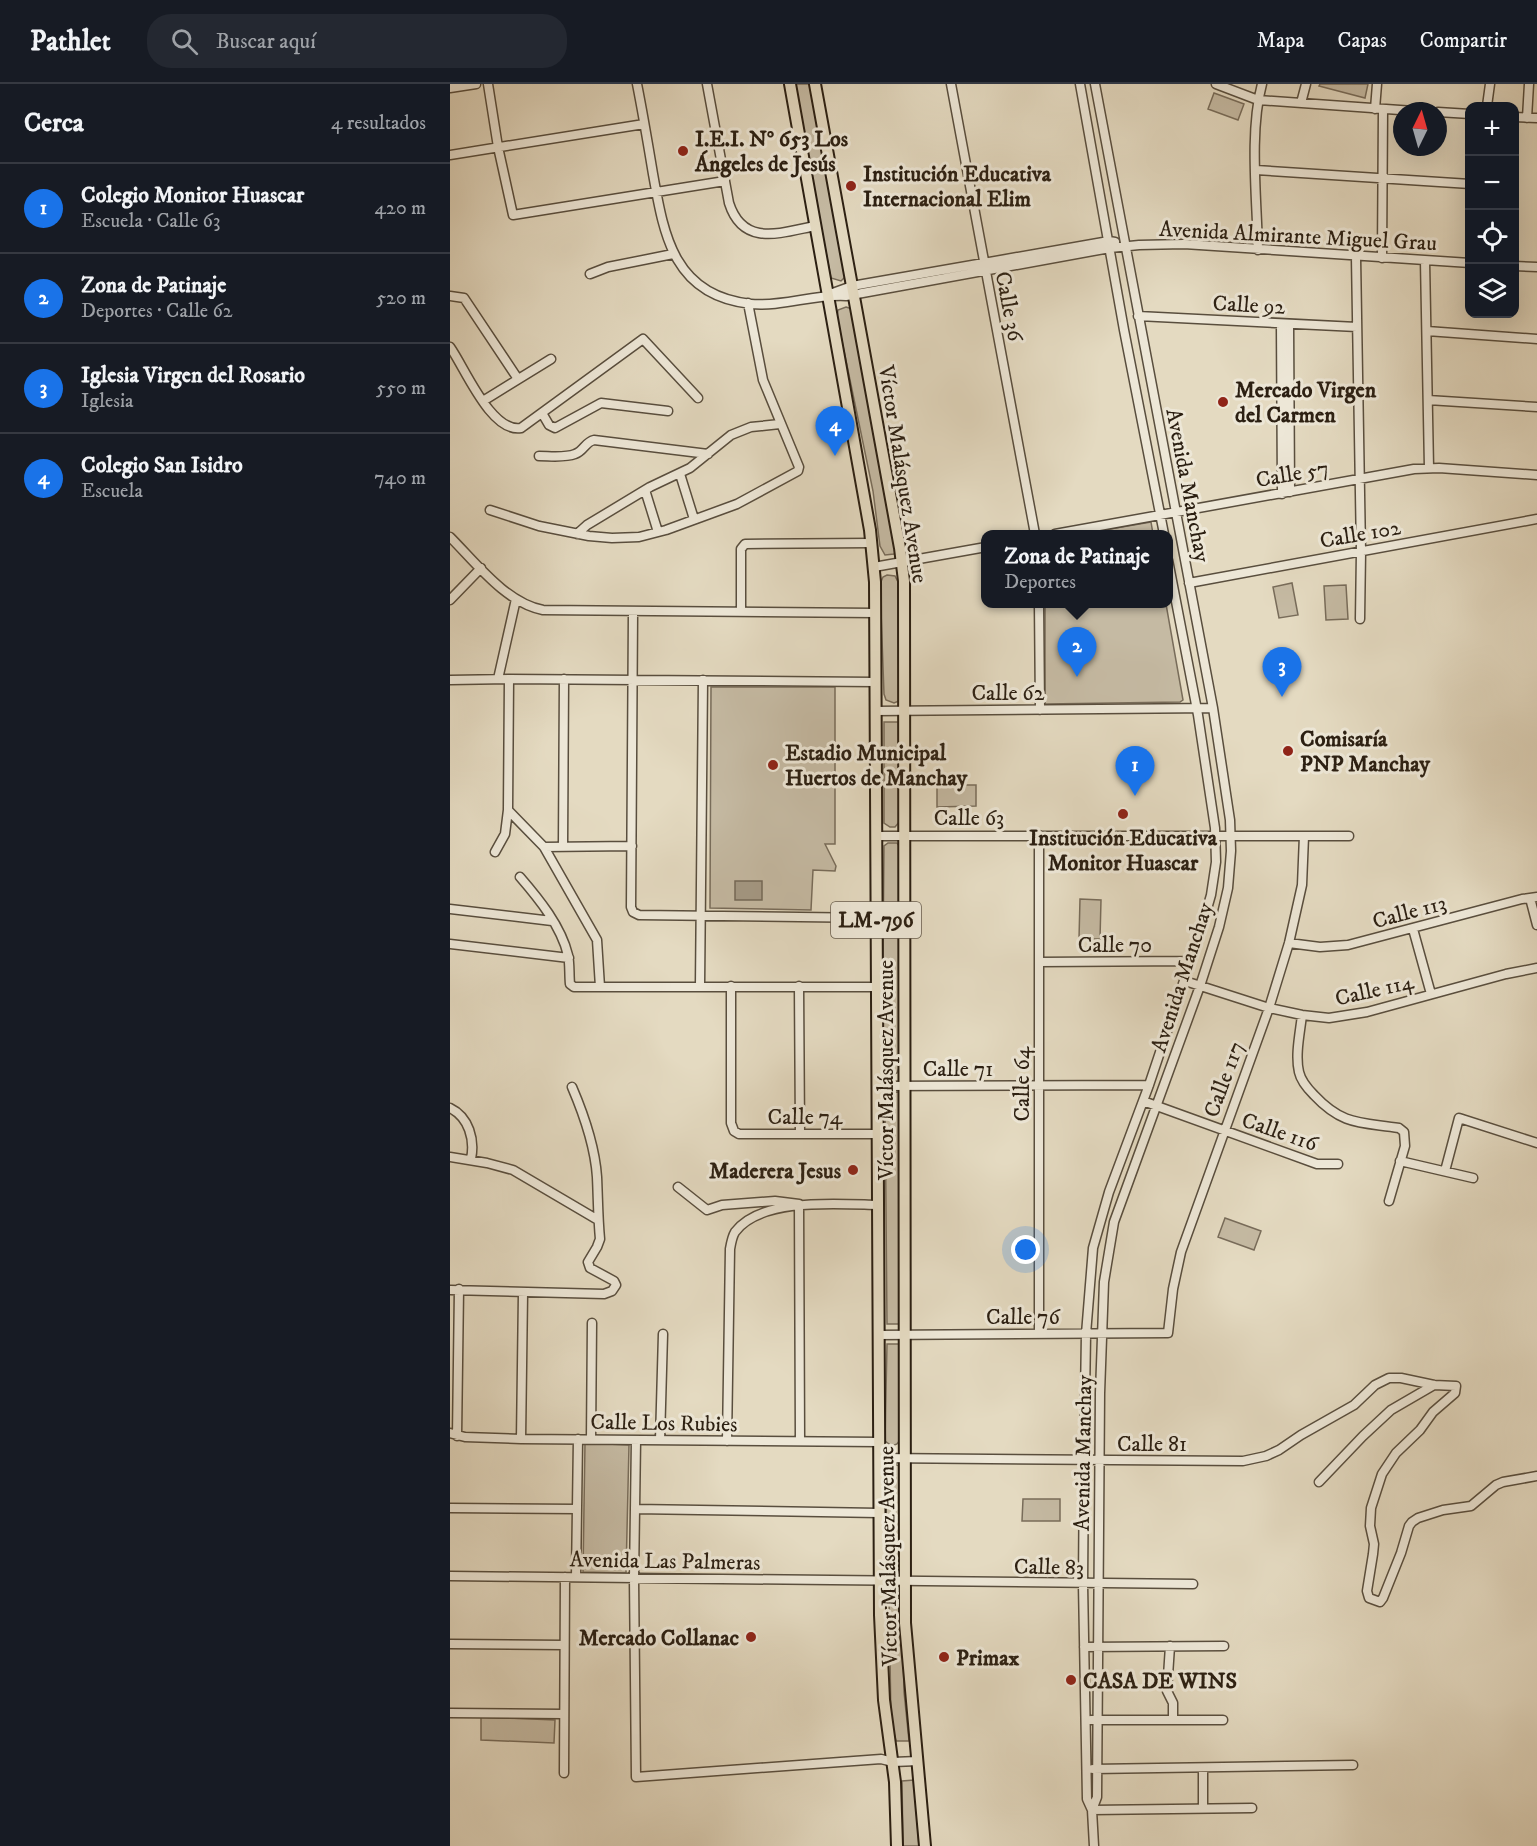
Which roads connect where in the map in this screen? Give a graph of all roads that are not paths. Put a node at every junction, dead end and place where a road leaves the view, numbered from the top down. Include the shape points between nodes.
1 (476, 84) edge
2 (488, 84) edge
3 (637, 84) edge
4 (707, 84) edge
5 (790, 84) edge
6 (815, 84) edge
7 (951, 84) edge
8 (1080, 84) edge
9 (1095, 84) edge
10 (1216, 84) edge
11 (1262, 84) edge
12 (1306, 84) edge
13 (1377, 84) edge
14 (1490, 84) edge
15 (1529, 84) edge
16 (450, 88) edge
17 (1258, 100) junction
18 (1488, 102) edge
19 (1301, 103) junction
20 (1379, 109) junction
21 (1393, 110) edge
22 (1447, 113) edge
23 (1465, 114) edge
24 (1519, 117) edge
25 (1527, 118) junction
26 (1537, 118) edge
27 (644, 124) junction
28 (498, 147) junction
29 (450, 156) edge
30 (1256, 170) junction
31 (1382, 178) junction
32 (725, 181) junction
33 (1465, 184) edge
34 (656, 192) junction
35 (815, 226) junction
36 (1110, 244) junction
37 (1125, 246) junction
38 (1258, 250) junction
39 (673, 254) junction
40 (1356, 257) junction
41 (1382, 258) junction
42 (1425, 261) junction
43 (1465, 263) edge
44 (985, 266) junction
45 (1519, 266) edge
46 (1537, 267) edge
47 (590, 274) dead end
48 (852, 290) junction
49 (827, 295) junction
50 (450, 296) edge
51 (748, 303) junction
52 (1138, 316) junction
53 (1285, 324) junction
54 (1357, 327) junction
55 (1427, 331) junction
56 (1537, 339) edge
57 (450, 347) edge
58 (551, 359) dead end
59 (518, 378) junction
60 (698, 398) dead end
61 (1428, 400) junction
62 (483, 401) junction
63 (1537, 407) edge
64 (668, 411) dead end
65 (542, 413) junction
66 (780, 424) junction
67 (708, 454) junction
68 (539, 456) dead end
69 (1429, 468) junction
70 (680, 474) junction
71 (1537, 475) edge
72 (1359, 479) junction
73 (645, 490) junction
74 (1286, 493) junction
75 (490, 510) dead end
76 (1175, 512) junction
77 (1160, 515) junction
78 (694, 519) junction
79 (1537, 519) edge
80 (1034, 530) edge
81 (1076, 530) edge
82 (1163, 530) edge
83 (658, 532) junction
84 (577, 534) junction
85 (450, 537) edge
86 (872, 543) junction
87 (981, 548) edge
88 (1361, 552) junction
89 (902, 562) junction
90 (874, 567) junction
91 (481, 568) junction
92 (1189, 583) junction
93 (1173, 586) edge
94 (450, 600) edge
95 (516, 600) junction
96 (1039, 608) edge
97 (633, 612) junction
98 (741, 612) junction
99 (875, 613) junction
100 (1360, 620) dead end
101 (498, 679) junction
102 (509, 679) junction
103 (564, 679) junction
104 (450, 680) edge
105 (633, 680) junction
106 (703, 680) junction
107 (875, 682) junction
108 (1213, 708) junction
109 (1197, 709) junction
110 (1040, 710) junction
111 (875, 711) junction
112 (905, 711) junction
113 (508, 810) junction
114 (517, 820) junction
115 (506, 834) junction
116 (1039, 835) junction
117 (1215, 835) junction
118 (876, 836) junction
119 (905, 836) junction
120 (1304, 836) junction
121 (1349, 836) dead end
122 (1231, 837) junction
123 (632, 846) junction
124 (563, 847) junction
125 (544, 848) junction
126 (495, 852) dead end
127 (520, 877) dead end
128 (1534, 898) edge
129 (450, 909) edge
130 (701, 916) junction
131 (876, 918) junction
132 (552, 921) junction
133 (1537, 925) edge
134 (1413, 929) junction
135 (1289, 943) junction
136 (450, 944) edge
137 (568, 958) junction
138 (1191, 961) junction
139 (1039, 962) junction
140 (1537, 968) edge
141 (1185, 981) junction
142 (700, 986) junction
143 (731, 986) junction
144 (799, 986) junction
145 (1200, 986) junction
146 (600, 987) junction
147 (877, 987) junction
148 (1431, 994) junction
149 (1269, 1008) junction
150 (1302, 1016) junction
151 (1039, 1085) junction
152 (1149, 1085) junction
153 (877, 1086) junction
154 (905, 1086) junction
155 (572, 1087) dead end
156 (1143, 1101) junction
157 (1157, 1107) junction
158 (450, 1108) edge
159 (1224, 1130) junction
160 (800, 1134) junction
161 (877, 1134) junction
162 (1537, 1143) edge
163 (450, 1157) edge
164 (471, 1160) junction
165 (1400, 1161) junction
166 (1338, 1164) dead end
167 (1445, 1171) junction
168 (1473, 1178) dead end
169 (678, 1187) dead end
170 (1389, 1201) dead end
171 (799, 1204) junction
172 (877, 1205) junction
173 (598, 1221) junction
174 (454, 1290) edge
175 (523, 1293) junction
176 (592, 1323) dead end
177 (1101, 1333) junction
178 (1168, 1333) joint
179 (663, 1334) dead end
180 (905, 1334) junction
181 (1039, 1334) junction
182 (1086, 1334) junction
183 (878, 1335) junction
184 (1434, 1385) junction
185 (453, 1434) edge
186 (520, 1438) junction
187 (578, 1439) junction
188 (591, 1439) junction
189 (636, 1440) junction
190 (660, 1440) junction
191 (727, 1441) junction
192 (800, 1442) junction
193 (879, 1442) junction
194 (879, 1458) junction
195 (905, 1458) junction
196 (1083, 1460) junction
197 (1099, 1460) junction
198 (1537, 1476) edge
199 (1319, 1482) dead end
200 (450, 1508) edge
201 (577, 1509) junction
202 (635, 1509) junction
203 (879, 1513) junction
204 (450, 1576) edge
205 (565, 1577) junction
206 (576, 1577) junction
207 (634, 1578) junction
208 (880, 1580) junction
209 (905, 1582) junction
210 (1083, 1584) junction
211 (1098, 1584) junction
212 (1193, 1584) dead end
213 (450, 1644) edge
214 (564, 1645) junction
215 (1097, 1646) junction
216 (1170, 1646) junction
217 (1224, 1646) dead end
218 (1084, 1647) junction
219 (450, 1713) edge
220 (563, 1714) junction
221 (1096, 1719) junction
222 (1085, 1720) junction
223 (1173, 1720) junction
224 (1223, 1720) dead end
225 (918, 1761) junction
226 (893, 1762) junction
227 (1353, 1764) dead end
228 (1097, 1768) junction
229 (1203, 1768) junction
230 (1086, 1769) junction
231 (564, 1773) dead end
232 (1203, 1808) junction
233 (1252, 1808) dead end
234 (1092, 1810) junction
235 (897, 1846) edge
236 (925, 1846) edge
237 (1094, 1846) edge

1 - 16 street
2 - 28 street
3 - 27 street, Avenida Almirante Miguel Grau
4 - 32 street
5 - 35 main road, Víctor Malásquez Avenue / LM-796
6 - 48 main road, Víctor Malásquez Avenue / LM-796
7 - 44 street, Calle 36
8 - 36 street, Avenida Manchay
9 - 37 street, Avenida Manchay
10 - 17 street
11 - 17 street
12 - 19 street
13 - 20 street
14 - 18 street
15 - 25 street
17 - 19 street
17 - 30 street
19 - 20 street
20 - 21 street
20 - 31 street
22 - 23 street
24 - 25 street
25 - 26 street
27 - 28 street
27 - 34 street, Avenida Almirante Miguel Grau
28 - 29 street
28 - 34 street via 513,215
30 - 31 street
30 - 38 street
31 - 33 street
31 - 41 street
32 - 34 street
32 - 35 street via 731,209 748,230 770,234
34 - 39 street, Avenida Almirante Miguel Grau
35 - 49 main road, Víctor Malásquez Avenue / LM-796
36 - 37 street, Avenida Almirante Miguel Grau
36 - 44 street, Avenida Almirante Miguel Grau
36 - 77 street, Avenida Manchay
37 - 38 street, Avenida Almirante Miguel Grau via 1184,244
37 - 52 street, Avenida Manchay
38 - 40 street, Avenida Almirante Miguel Grau
39 - 47 street
39 - 51 street, Avenida Almirante Miguel Grau via 703,287
40 - 41 street, Avenida Almirante Miguel Grau
40 - 54 street
41 - 42 street, Avenida Almirante Miguel Grau
42 - 43 street, Avenida Almirante Miguel Grau
42 - 55 street
44 - 48 street, Avenida Almirante Miguel Grau
44 - 80 street, Calle 36
45 - 46 street
48 - 49 street, Avenida Almirante Miguel Grau
48 - 89 main road, Víctor Malásquez Avenue / LM-796
49 - 51 street, Avenida Almirante Miguel Grau
49 - 86 main road, Víctor Malásquez Avenue / LM-796
50 - 59 street via 464,297
51 - 66 street via 763,380
52 - 53 street, Calle 92
52 - 76 street, Avenida Manchay
53 - 54 street, Calle 92
53 - 74 street
54 - 72 street
55 - 56 street
55 - 61 street
57 - 62 street
58 - 59 street
59 - 62 street
60 - 65 street via 644,339
61 - 63 street
61 - 69 street
62 - 65 street via 498,421 511,428 520,428
64 - 65 street via 601,403 555,428
66 - 67 street via 737,432
66 - 78 street via 798,471 749,499
67 - 68 street via 594,440 574,454
67 - 70 street
69 - 71 street, Calle 57
69 - 72 street, Calle 57
70 - 73 street
70 - 78 street
72 - 74 street, Calle 57
72 - 88 street
73 - 83 street
73 - 84 street
74 - 76 street, Calle 57
75 - 84 street
76 - 77 street, Calle 57
76 - 92 street, Avenida Manchay
77 - 81 street, Calle 57
77 - 82 street, Avenida Manchay
78 - 83 street
79 - 88 street, Calle 102
83 - 84 street via 621,538
85 - 91 street
86 - 90 main road, Víctor Malásquez Avenue / LM-796
86 - 98 street via 745,544 741,549
87 - 89 street
88 - 92 street, Calle 102
88 - 100 street
89 - 90 street
89 - 112 main road, Víctor Malásquez Avenue / LM-796
90 - 99 main road, Víctor Malásquez Avenue / LM-796
91 - 94 street
91 - 95 street
92 - 108 street, Avenida Manchay
93 - 109 street, Avenida Manchay
95 - 97 street via 543,610
95 - 101 street
96 - 110 street
97 - 98 street
97 - 105 street
98 - 99 street
99 - 107 main road, Víctor Malásquez Avenue / LM-796
101 - 102 street
101 - 104 street
102 - 103 street
102 - 113 street
103 - 105 street
103 - 124 street
105 - 106 street
105 - 123 street
106 - 107 street
106 - 130 street
107 - 111 main road, Víctor Malásquez Avenue / LM-796
108 - 109 street, Calle 62
108 - 122 street, Avenida Manchay
109 - 110 street, Calle 62
109 - 117 street, Avenida Manchay
110 - 112 street, Calle 62
111 - 112 street, Calle 62
111 - 118 main road, Víctor Malásquez Avenue / LM-796
112 - 119 main road, Víctor Malásquez Avenue / LM-796
113 - 114 street
113 - 115 street
114 - 115 street
114 - 125 street
115 - 126 street
116 - 117 street, Calle 63
116 - 119 street, Calle 63
116 - 139 street, Calle 64
117 - 122 street, Calle 63
117 - 138 street, Avenida Manchay via 1213,883
118 - 119 street, Calle 63
118 - 131 main road, Víctor Malásquez Avenue / LM-796
119 - 154 main road, Víctor Malásquez Avenue / LM-796
120 - 121 street, Calle 63
120 - 122 street, Calle 63
120 - 135 street, Calle 117 via 1302,885
122 - 145 street, Avenida Manchay via 1224,906
123 - 124 street
123 - 130 street via 633,912
124 - 125 street
125 - 146 street via 597,940
127 - 132 street
128 - 133 street
128 - 134 street, Calle 113
129 - 132 street
130 - 131 street
130 - 142 street
131 - 147 main road, Víctor Malásquez Avenue / LM-796
132 - 137 street
134 - 135 street, Calle 113 via 1338,947
134 - 148 street
135 - 149 street, Calle 117
136 - 137 street
137 - 146 street via 571,986
138 - 139 street, Calle 70
138 - 141 street, Avenida Manchay
139 - 151 street, Calle 64
140 - 148 street, Calle 114
141 - 145 street, Calle 114
141 - 152 street, Avenida Manchay
142 - 143 street
142 - 146 street
143 - 144 street
143 - 160 street, Calle 74 via 734,1131
144 - 147 street
144 - 160 street
145 - 149 street, Calle 114
145 - 157 street, Avenida Manchay
147 - 153 main road, Víctor Malásquez Avenue / LM-796
148 - 150 street, Calle 114 via 1346,1016
149 - 150 street, Calle 114
149 - 159 street, Calle 117
150 - 165 street via 1298,1070 1307,1088 1328,1110 1343,1118 1399,1128 1405,1137
151 - 152 street, Calle 71
151 - 154 street, Calle 71
151 - 181 street, Calle 64
152 - 156 street, Avenida Manchay
153 - 154 street, Calle 71
153 - 161 main road, Víctor Malásquez Avenue / LM-796
154 - 180 main road, Víctor Malásquez Avenue / LM-796
155 - 173 street via 595,1162
156 - 157 street, Calle 116
156 - 182 street, Avenida Manchay via 1098,1226
157 - 159 street, Calle 116
157 - 177 street, Avenida Manchay via 1112,1230
158 - 164 street via 463,1116 471,1136
159 - 166 street, Calle 116 via 1317,1164
159 - 178 street, Calle 117 via 1181,1252
160 - 161 street, Calle 74
161 - 172 main road, Víctor Malásquez Avenue / LM-796
162 - 167 street via 1459,1118
163 - 164 street
164 - 173 street via 522,1174
165 - 167 street
165 - 170 street
167 - 168 street
169 - 171 street via 707,1210 775,1201
171 - 172 street
171 - 191 street via 751,1218 732,1238
171 - 192 street
172 - 183 main road, Víctor Malásquez Avenue / LM-796
173 - 175 street via 600,1239 588,1262 595,1272 614,1281 612,1292
174 - 175 street
174 - 185 street
175 - 186 street
176 - 188 street
177 - 178 street, Calle 76
177 - 182 street, Calle 76
177 - 197 street, Avenida Manchay
179 - 190 street
180 - 181 street, Calle 76
180 - 183 street, Calle 76
180 - 195 main road, Víctor Malásquez Avenue / LM-796
181 - 182 street, Calle 76
182 - 196 street, Avenida Manchay
183 - 193 main road, Víctor Malásquez Avenue / LM-796
184 - 197 street, Calle 81 via 1401,1378 1382,1381 1354,1405 1266,1456 1242,1461
184 - 198 street, Calle 81 via 1456,1386 1456,1391 1396,1453 1382,1474 1371,1508 1374,1544 1367,1586 1369,1598 1382,1600 1409,1526 1418,1518 1471,1506 1496,1485
184 - 199 street via 1391,1410
185 - 186 street, Calle Los Rubies
186 - 187 street, Calle Los Rubies
187 - 188 street, Calle Los Rubies
187 - 201 street
188 - 189 street, Calle Los Rubies
189 - 190 street, Calle Los Rubies
189 - 202 street
190 - 191 street, Calle Los Rubies
191 - 192 street, Calle Los Rubies
192 - 193 street, Calle Los Rubies
193 - 194 main road, Víctor Malásquez Avenue / LM-796
194 - 195 street, Calle 81
194 - 203 main road, Víctor Malásquez Avenue / LM-796
195 - 196 street, Calle 81
195 - 209 main road, Víctor Malásquez Avenue / LM-796
196 - 197 street, Calle 81
196 - 210 street, Avenida Manchay
197 - 211 street, Avenida Manchay
200 - 201 street
201 - 206 street
202 - 203 street
202 - 207 street
203 - 208 main road, Víctor Malásquez Avenue / LM-796
204 - 205 street, Avenida Las Palmeras
205 - 206 street, Avenida Las Palmeras
205 - 214 street
206 - 207 street, Avenida Las Palmeras
207 - 208 street, Avenida Las Palmeras
207 - 226 street via 636,1777 881,1759
208 - 209 street, Avenida Las Palmeras
208 - 226 main road, Víctor Malásquez Avenue / LM-796 via 882,1672
209 - 210 street, Calle 83
209 - 225 main road, Víctor Malásquez Avenue / LM-796 via 906,1650
210 - 211 street, Calle 83
210 - 218 street, Avenida Manchay
211 - 212 street, Calle 83
211 - 215 street, Avenida Manchay
213 - 214 street
214 - 220 street
215 - 216 street
215 - 218 street
215 - 221 street, Avenida Manchay
216 - 217 street
216 - 223 street via 1167,1691 1173,1702
218 - 222 street, Avenida Manchay
219 - 220 street
220 - 231 street
221 - 222 street
221 - 223 street
221 - 228 street, Avenida Manchay
222 - 230 street, Avenida Manchay
223 - 224 street
225 - 226 street
225 - 236 main road, Víctor Malásquez Avenue / LM-796
226 - 235 main road, Víctor Malásquez Avenue / LM-796
227 - 229 street
228 - 229 street
228 - 230 street
228 - 234 street, Avenida Manchay via 1097,1797
229 - 232 street
230 - 234 street, Avenida Manchay
232 - 233 street
232 - 234 street
234 - 237 street, Avenida Manchay

